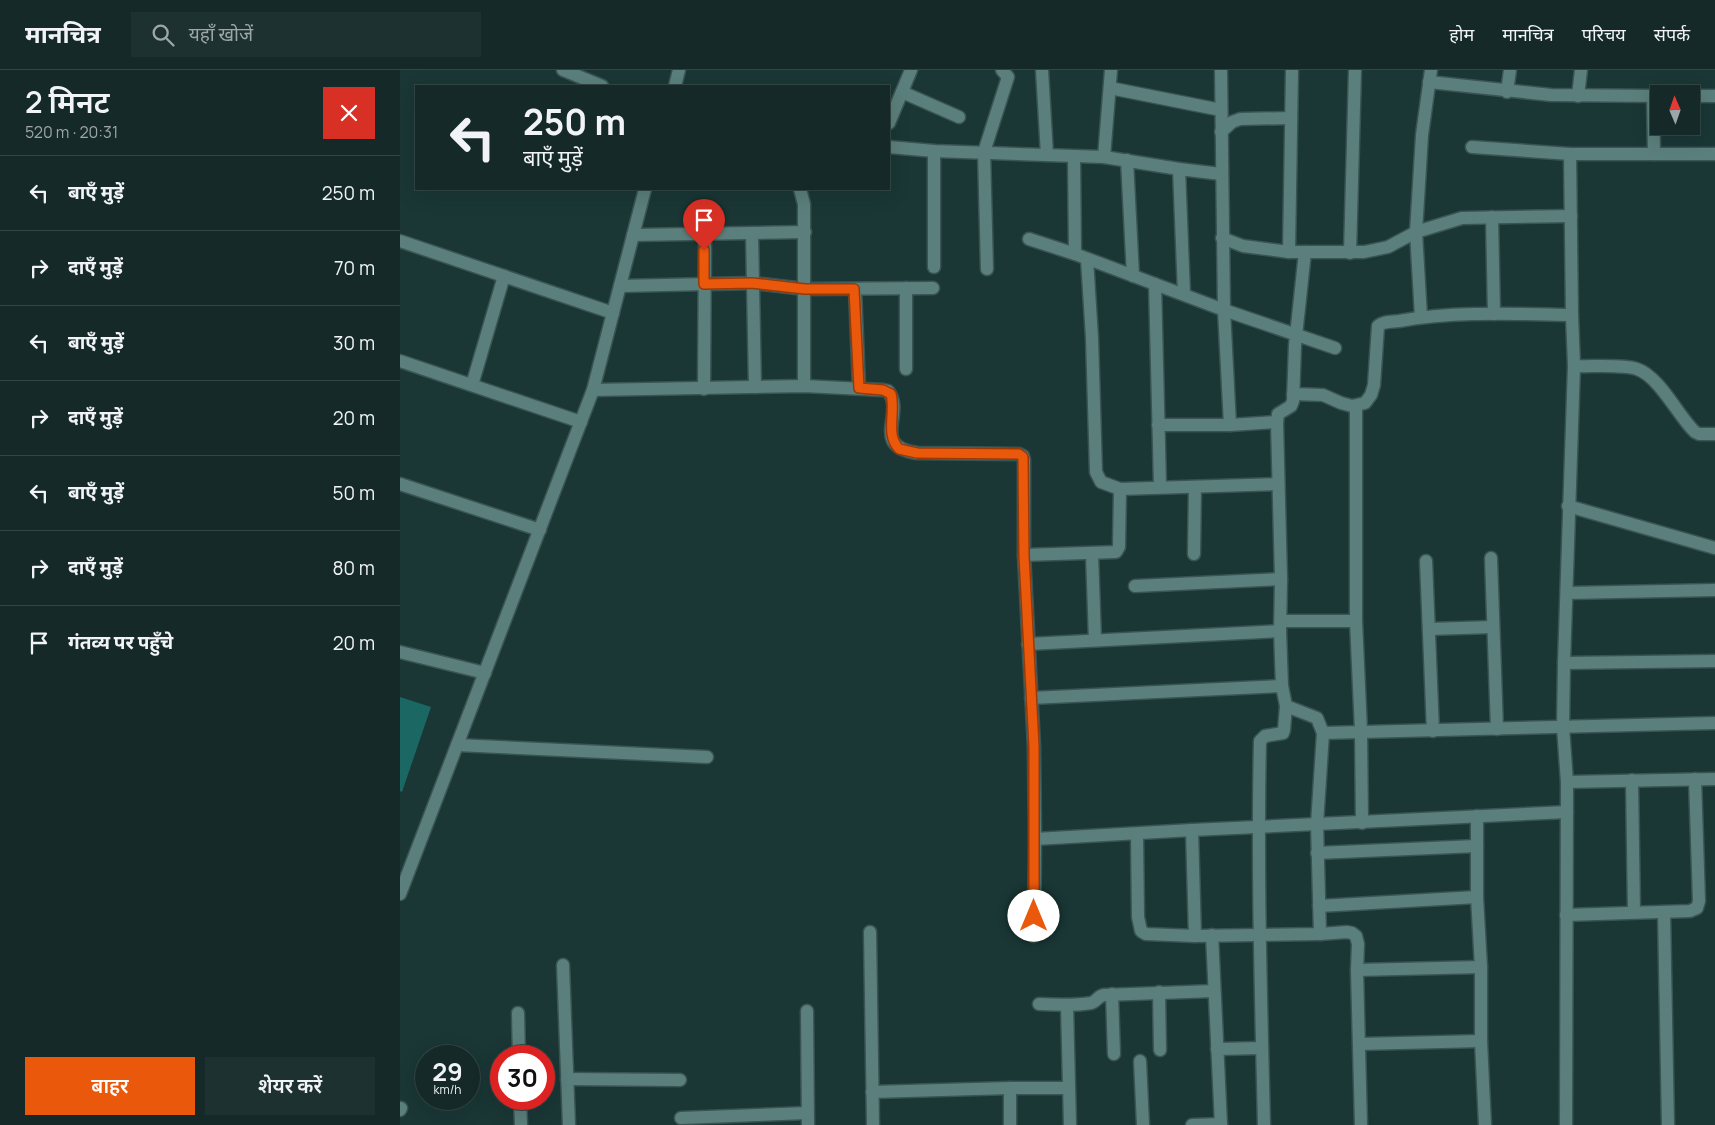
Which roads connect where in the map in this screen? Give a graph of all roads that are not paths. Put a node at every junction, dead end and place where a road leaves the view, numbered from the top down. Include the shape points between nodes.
1 (563, 70) edge
2 (679, 70) edge
3 (911, 70) edge
4 (1002, 70) edge
5 (1042, 70) edge
6 (1110, 70) edge
7 (1221, 70) edge
8 (1292, 70) edge
9 (1355, 70) edge
10 (1510, 70) edge
11 (1581, 70) edge
12 (1430, 76) edge
13 (600, 85) edge
14 (675, 85) edge
15 (1110, 88) junction
16 (902, 92) junction
17 (1507, 92) junction
18 (1578, 96) junction
19 (1650, 96) edge
20 (1700, 96) edge
21 (1715, 96) edge
22 (1221, 110) junction
23 (959, 117) dead end
24 (1292, 118) junction
25 (890, 122) edge
26 (1221, 132) junction
27 (1655, 135) edge
28 (890, 147) edge
29 (1472, 148) dead end
30 (934, 151) junction
31 (984, 152) junction
32 (1570, 154) junction
33 (1654, 154) junction
34 (1715, 154) edge
35 (1047, 156) junction
36 (1074, 157) junction
37 (1104, 157) junction
38 (1127, 160) junction
39 (1179, 169) junction
40 (1221, 174) junction
41 (645, 190) edge
42 (800, 190) edge
43 (1571, 216) junction
44 (1492, 217) junction
45 (805, 232) junction
46 (1416, 232) junction
47 (752, 233) junction
48 (705, 234) junction
49 (633, 235) junction
50 (1222, 238) junction
51 (1030, 239) dead end
52 (400, 241) edge
53 (1289, 252) junction
54 (1305, 252) junction
55 (1350, 253) junction
56 (1081, 257) junction
57 (934, 267) dead end
58 (987, 269) dead end
59 (504, 276) junction
60 (1133, 276) junction
61 (752, 283) junction
62 (704, 284) junction
63 (1155, 284) junction
64 (620, 286) junction
65 (906, 288) junction
66 (933, 288) dead end
67 (805, 289) junction
68 (854, 289) junction
69 (1184, 294) junction
70 (1224, 310) junction
71 (613, 313) junction
72 (1494, 314) junction
73 (1572, 315) junction
74 (1421, 317) junction
75 (1296, 334) junction
76 (1335, 348) dead end
77 (400, 360) edge
78 (1574, 366) junction
79 (906, 369) dead end
80 (472, 385) junction
81 (804, 386) junction
82 (754, 387) junction
83 (859, 388) junction
84 (704, 389) junction
85 (593, 390) junction
86 (1293, 394) junction
87 (1356, 406) junction
88 (581, 422) junction
89 (1276, 422) junction
90 (1158, 425) junction
91 (1230, 425) junction
92 (1715, 434) edge
93 (400, 484) edge
94 (1278, 484) junction
95 (1160, 486) junction
96 (1195, 487) junction
97 (1120, 489) junction
98 (1568, 506) junction
99 (540, 530) junction
100 (1715, 548) edge
101 (1092, 554) junction
102 (1194, 554) dead end
103 (1024, 556) junction
104 (1491, 558) dead end
105 (1426, 562) dead end
106 (1281, 579) junction
107 (1135, 586) dead end
108 (1715, 590) edge
109 (1566, 594) junction
110 (1356, 621) junction
111 (1281, 626) junction
112 (1493, 628) junction
113 (1429, 629) junction
114 (1095, 640) junction
115 (1028, 644) junction
116 (400, 652) edge
117 (1715, 661) edge
118 (1564, 663) junction
119 (485, 674) junction
120 (1282, 686) junction
121 (1031, 698) junction
122 (1286, 706) junction
123 (1715, 723) edge
124 (1563, 727) junction
125 (1497, 729) junction
126 (1361, 731) junction
127 (1433, 731) junction
128 (1323, 733) junction
129 (457, 745) junction
130 (707, 757) dead end
131 (1696, 779) junction
132 (1715, 779) edge
133 (1632, 780) junction
134 (1567, 782) junction
135 (1567, 812) junction
136 (1477, 816) junction
137 (1362, 823) junction
138 (1317, 824) junction
139 (1258, 827) junction
140 (1192, 830) junction
141 (1137, 834) junction
142 (1035, 839) junction
143 (1477, 846) junction
144 (1317, 853) junction
145 (400, 894) edge
146 (1476, 896) junction
147 (1319, 906) junction
148 (1634, 912) junction
149 (1664, 912) junction
150 (1566, 914) junction
151 (870, 932) dead end
152 (1320, 934) junction
153 (1212, 935) junction
154 (1259, 935) junction
155 (1034, 936) dead end
156 (1195, 936) junction
157 (563, 965) dead end
158 (1481, 967) junction
159 (1357, 970) junction
160 (1214, 991) junction
161 (1159, 992) junction
162 (1112, 994) junction
163 (1039, 1004) dead end
164 (1067, 1005) junction
165 (806, 1011) dead end
166 (518, 1013) dead end
167 (1481, 1041) junction
168 (1359, 1044) junction
169 (519, 1045) edge
170 (1262, 1048) junction
171 (1217, 1049) junction
172 (1160, 1050) dead end
173 (1114, 1054) dead end
174 (1140, 1060) dead end
175 (567, 1079) junction
176 (680, 1080) dead end
177 (1010, 1088) junction
178 (1068, 1088) junction
179 (872, 1092) junction
180 (520, 1110) edge
181 (681, 1118) dead end
182 (808, 1119) edge
183 (521, 1125) edge
184 (569, 1125) edge
185 (873, 1125) edge
186 (1010, 1125) edge
187 (1070, 1125) edge
188 (1143, 1125) edge
189 (1192, 1125) edge
190 (1221, 1125) edge
191 (1264, 1125) edge
192 (1361, 1125) edge
193 (1485, 1125) edge
194 (1566, 1125) edge
195 (1668, 1125) edge

1 - 13 street
2 - 14 street
3 - 16 street
4 - 31 street via 1008,77
5 - 35 street
6 - 15 street
7 - 22 street
8 - 24 street
9 - 55 street
10 - 17 street
11 - 18 street
12 - 17 street
12 - 46 street via 1422,135
15 - 22 street
15 - 37 street
16 - 23 street
16 - 25 street
17 - 18 street
18 - 19 street
20 - 21 street
22 - 26 street
24 - 26 street via 1240,118
24 - 53 street
26 - 40 street
27 - 33 street
28 - 30 street
29 - 32 street
30 - 31 street
30 - 57 street
31 - 35 street
31 - 58 street
32 - 33 street
32 - 43 street
33 - 34 street
35 - 36 street
36 - 37 street
36 - 56 street
37 - 38 street
38 - 39 street
38 - 60 street
39 - 40 street
39 - 69 street
40 - 50 street
41 - 49 street
42 - 45 street
43 - 44 street
43 - 73 street
44 - 46 street via 1462,218
44 - 72 street
45 - 47 street
45 - 67 street
46 - 55 street via 1388,246
46 - 74 street
47 - 48 street
47 - 61 street
48 - 49 street
48 - 62 street
49 - 64 street
50 - 53 street via 1243,246
50 - 70 street
51 - 56 street
52 - 59 street
53 - 54 street
54 - 55 street
54 - 75 street
56 - 60 street
56 - 97 street via 1092,338 1096,472 1101,482
59 - 71 street
59 - 80 street
60 - 63 street
61 - 62 street
61 - 67 street
61 - 82 street
62 - 64 street
62 - 84 street
63 - 69 street
63 - 90 street
64 - 71 street
65 - 66 street
65 - 68 street
65 - 79 street
67 - 68 street
67 - 81 street
68 - 83 street
69 - 70 street
70 - 75 street
70 - 91 street
71 - 85 street
72 - 73 street
72 - 74 street
73 - 78 street
74 - 87 street via 1378,326 1374,385 1371,395
75 - 76 street
75 - 86 street
77 - 80 street
78 - 92 street via 1638,369 1662,390 1695,432
78 - 98 street
80 - 88 street
81 - 82 street
81 - 83 street
82 - 84 street
83 - 103 street via 891,394 892,438 904,451 1023,456
84 - 85 street
85 - 88 street
86 - 87 street via 1323,395
86 - 89 street via 1292,404 1278,414
87 - 110 street
88 - 99 street
89 - 91 street
89 - 94 street
90 - 91 street
90 - 95 street
93 - 99 street
94 - 96 street
94 - 106 street
95 - 96 street
95 - 97 street
96 - 102 street
97 - 101 street via 1118,550 1112,554
98 - 100 street
98 - 109 street
99 - 119 street
101 - 103 street
101 - 114 street
103 - 115 street
104 - 112 street
105 - 113 street
106 - 107 street
106 - 111 street
108 - 109 street
109 - 118 street
110 - 111 street
110 - 126 street
111 - 114 street
111 - 120 street
112 - 113 street
112 - 125 street
113 - 127 street
114 - 115 street
115 - 121 street
116 - 119 street
117 - 118 street
118 - 124 street
119 - 129 street
120 - 121 street
120 - 122 street
121 - 142 street
122 - 128 street via 1317,718
122 - 139 street via 1284,732 1264,736 1260,741
123 - 124 street
124 - 125 street
124 - 134 street
125 - 127 street
126 - 127 street
126 - 128 street
126 - 137 street
128 - 138 street
129 - 130 street
129 - 145 street
131 - 132 street
131 - 133 street
131 - 149 street via 1699,901 1697,908 1690,911
133 - 134 street
133 - 148 street
134 - 135 street
135 - 136 street
135 - 150 street
136 - 137 street
136 - 143 street
137 - 138 street
138 - 139 street
138 - 144 street
139 - 140 street
139 - 154 street
140 - 141 street
140 - 156 street
141 - 142 street
141 - 156 street via 1141,931 1146,934
142 - 155 street
143 - 144 street
143 - 146 street
144 - 147 street
146 - 147 street
146 - 158 street
147 - 152 street
148 - 149 street
148 - 150 street
149 - 195 street
150 - 194 street
151 - 179 street
152 - 154 street
152 - 159 street via 1347,932 1356,936
153 - 154 street
153 - 156 street
153 - 160 street
154 - 170 street
157 - 175 street
158 - 159 street
158 - 167 street
159 - 168 street
160 - 161 street
160 - 171 street
161 - 162 street
161 - 172 street
162 - 164 street via 1102,995 1093,1002
162 - 173 street
163 - 164 street
164 - 178 street
165 - 182 street
166 - 169 street
167 - 168 street
167 - 193 street
168 - 192 street
170 - 171 street
170 - 191 street
171 - 190 street
174 - 188 street
175 - 176 street
175 - 184 street
177 - 178 street
177 - 179 street
177 - 186 street
178 - 187 street
179 - 185 street
180 - 183 street
181 - 182 street
189 - 190 street

